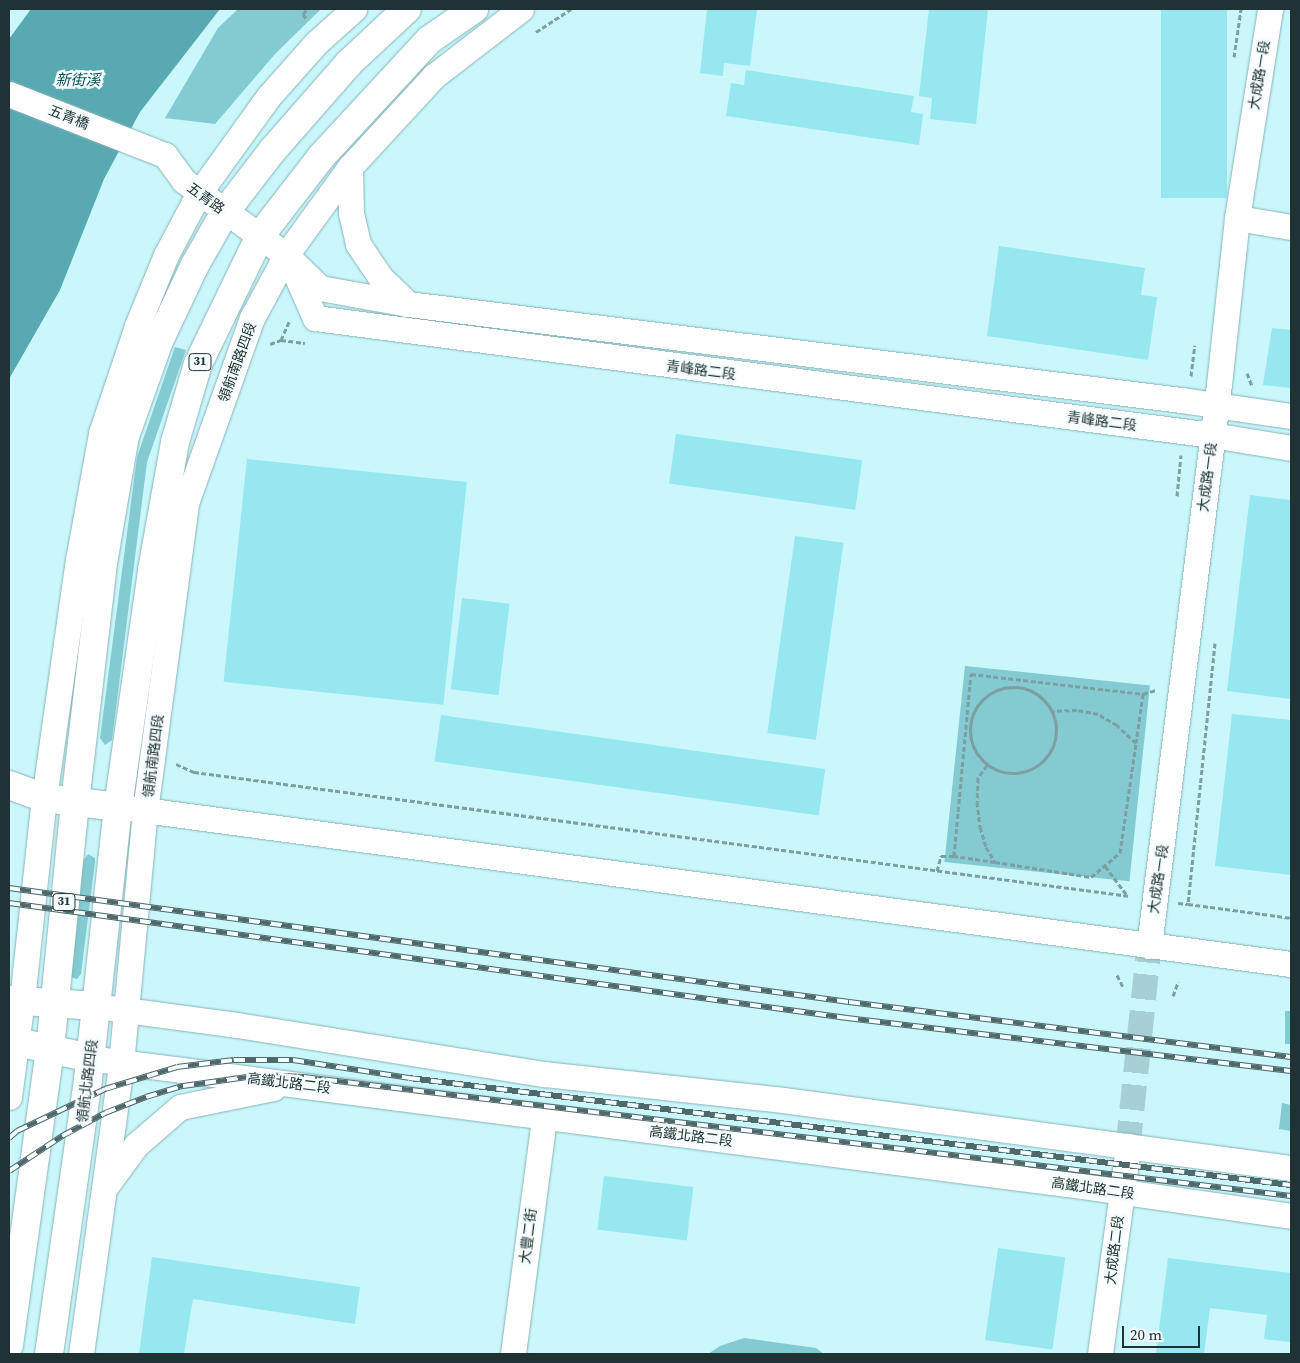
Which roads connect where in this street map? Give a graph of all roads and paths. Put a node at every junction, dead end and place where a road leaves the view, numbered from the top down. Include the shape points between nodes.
1 (354, 9) edge
2 (407, 9) edge
3 (474, 9) edge
4 (521, 9) edge
5 (571, 9) edge
6 (1270, 9) edge
7 (533, 34) dead end
8 (9, 94) edge
9 (130, 140) joint
10 (350, 167) junction
11 (199, 193) junction
12 (225, 212) junction
13 (1237, 218) junction
14 (1291, 227) edge
15 (260, 236) junction
16 (286, 255) junction
17 (408, 304) junction
18 (310, 343) dead end
19 (265, 347) dead end
20 (1217, 405) junction
21 (1291, 416) edge
22 (1212, 435) junction
23 (1175, 448) dead end
24 (1291, 448) edge
25 (1176, 503) dead end
26 (1215, 639) dead end
27 (1143, 694) junction
28 (1156, 699) dead end
29 (1052, 711) junction
30 (1136, 742) junction
31 (177, 754) dead end
32 (987, 765) junction
33 (9, 785) edge
34 (44, 798) junction
35 (75, 802) junction
36 (9, 803) edge
37 (118, 807) junction
38 (146, 811) junction
39 (954, 856) junction
40 (995, 862) junction
41 (1105, 866) junction
42 (938, 871) junction
43 (1129, 886) dead end
44 (1128, 896) junction
45 (1155, 900) junction
46 (1188, 904) junction
47 (1291, 918) edge
48 (1149, 946) junction
49 (1291, 964) edge
50 (1117, 975) dead end
51 (1178, 982) dead end
52 (1123, 988) dead end
53 (1173, 996) dead end
54 (15, 1000) edge
55 (54, 1002) junction
56 (96, 1006) junction
57 (126, 1010) junction
58 (13, 1040) edge
59 (50, 1049) junction
60 (91, 1058) junction
61 (121, 1064) junction
62 (295, 1084) junction
63 (9, 1097) edge
64 (544, 1118) junction
65 (1128, 1146) junction
66 (1291, 1168) edge
67 (102, 1191) junction
68 (1122, 1192) junction
69 (1291, 1216) edge
70 (9, 1345) edge
71 (49, 1354) edge
72 (81, 1354) edge
73 (513, 1354) edge
74 (1100, 1354) edge

1 - 11 street via 316,43 269,96
2 - 12 main road, 31 via 349,63 272,151
3 - 15 main road, 領航南路四段 / 31 via 422,48 321,157
4 - 10 street, 領航南路四段 / 31 via 434,76
5 - 7 path
6 - 13 street, 大成路一段
8 - 9 street, 五青橋
9 - 11 street, 五青路 via 165,155 184,181
10 - 16 street, 領航南路四段 / 31
10 - 17 street via 351,213 358,244 380,277
11 - 12 street, 五青路
11 - 34 street via 162,264 101,432 78,560
12 - 15 street, 五青路
12 - 35 main road, 31 via 195,265 159,341 126,436 103,563
13 - 14 street
13 - 20 street, 大成路一段
15 - 16 street, 五青路
15 - 37 main road, 領航南路四段 / 31 via 198,364 175,442 152,570
16 - 17 street via 320,288
16 - 22 street, 青峰路二段 via 315,318
16 - 38 street, 領航南路四段 / 31 via 252,318 186,503
17 - 20 street
18 - 19 path via 281,340
20 - 21 street
20 - 22 street, 大成路一段
22 - 24 street, 青峰路二段
22 - 45 street, 大成路一段
23 - 25 path via 1181,454
26 - 46 path
27 - 28 path via 1158,690
27 - 30 path
27 - 39 path via 971,674
29 - 30 path via 1077,710 1098,714 1118,725
29 - 32 path via 1055,741 1040,764 1028,771 1014,773 1000,772
29 - 32 path via 1036,692 1022,687 1007,686 981,700 973,712 970,734 977,755
30 - 41 path via 1120,853
31 - 42 path via 176,764 194,772
32 - 40 path via 978,778 977,802 984,840
33 - 34 main road
34 - 35 main road
34 - 36 main road
34 - 54 street
35 - 37 main road
35 - 55 main road, 31
37 - 38 street
37 - 56 main road, 領航北路四段 / 31
38 - 48 street
38 - 57 street
39 - 40 path
39 - 42 path via 941,856
40 - 41 path via 1091,877
41 - 44 path
42 - 44 path
43 - 44 path
44 - 45 path
45 - 46 path
45 - 48 street, 大成路一段
46 - 47 path
48 - 49 street
50 - 52 path
51 - 53 path
54 - 55 main road
54 - 58 street
55 - 56 main road
55 - 59 main road, 31
56 - 57 street
56 - 60 main road, 領航北路四段 / 31
57 - 61 street
57 - 65 street via 544,1074 783,1100
58 - 59 main road
58 - 63 street
59 - 60 main road
59 - 70 main road
60 - 61 street, 高鐵北路二段
60 - 71 main road, 領航北路四段
61 - 62 street, 高鐵北路二段
61 - 67 street
62 - 64 street, 高鐵北路二段
62 - 67 street via 180,1108 136,1145
64 - 68 street, 高鐵北路二段
64 - 73 street, 大豐二街
65 - 66 street
65 - 68 street, 大成路二段
67 - 72 street
68 - 69 street, 高鐵北路二段
68 - 74 street, 大成路二段

